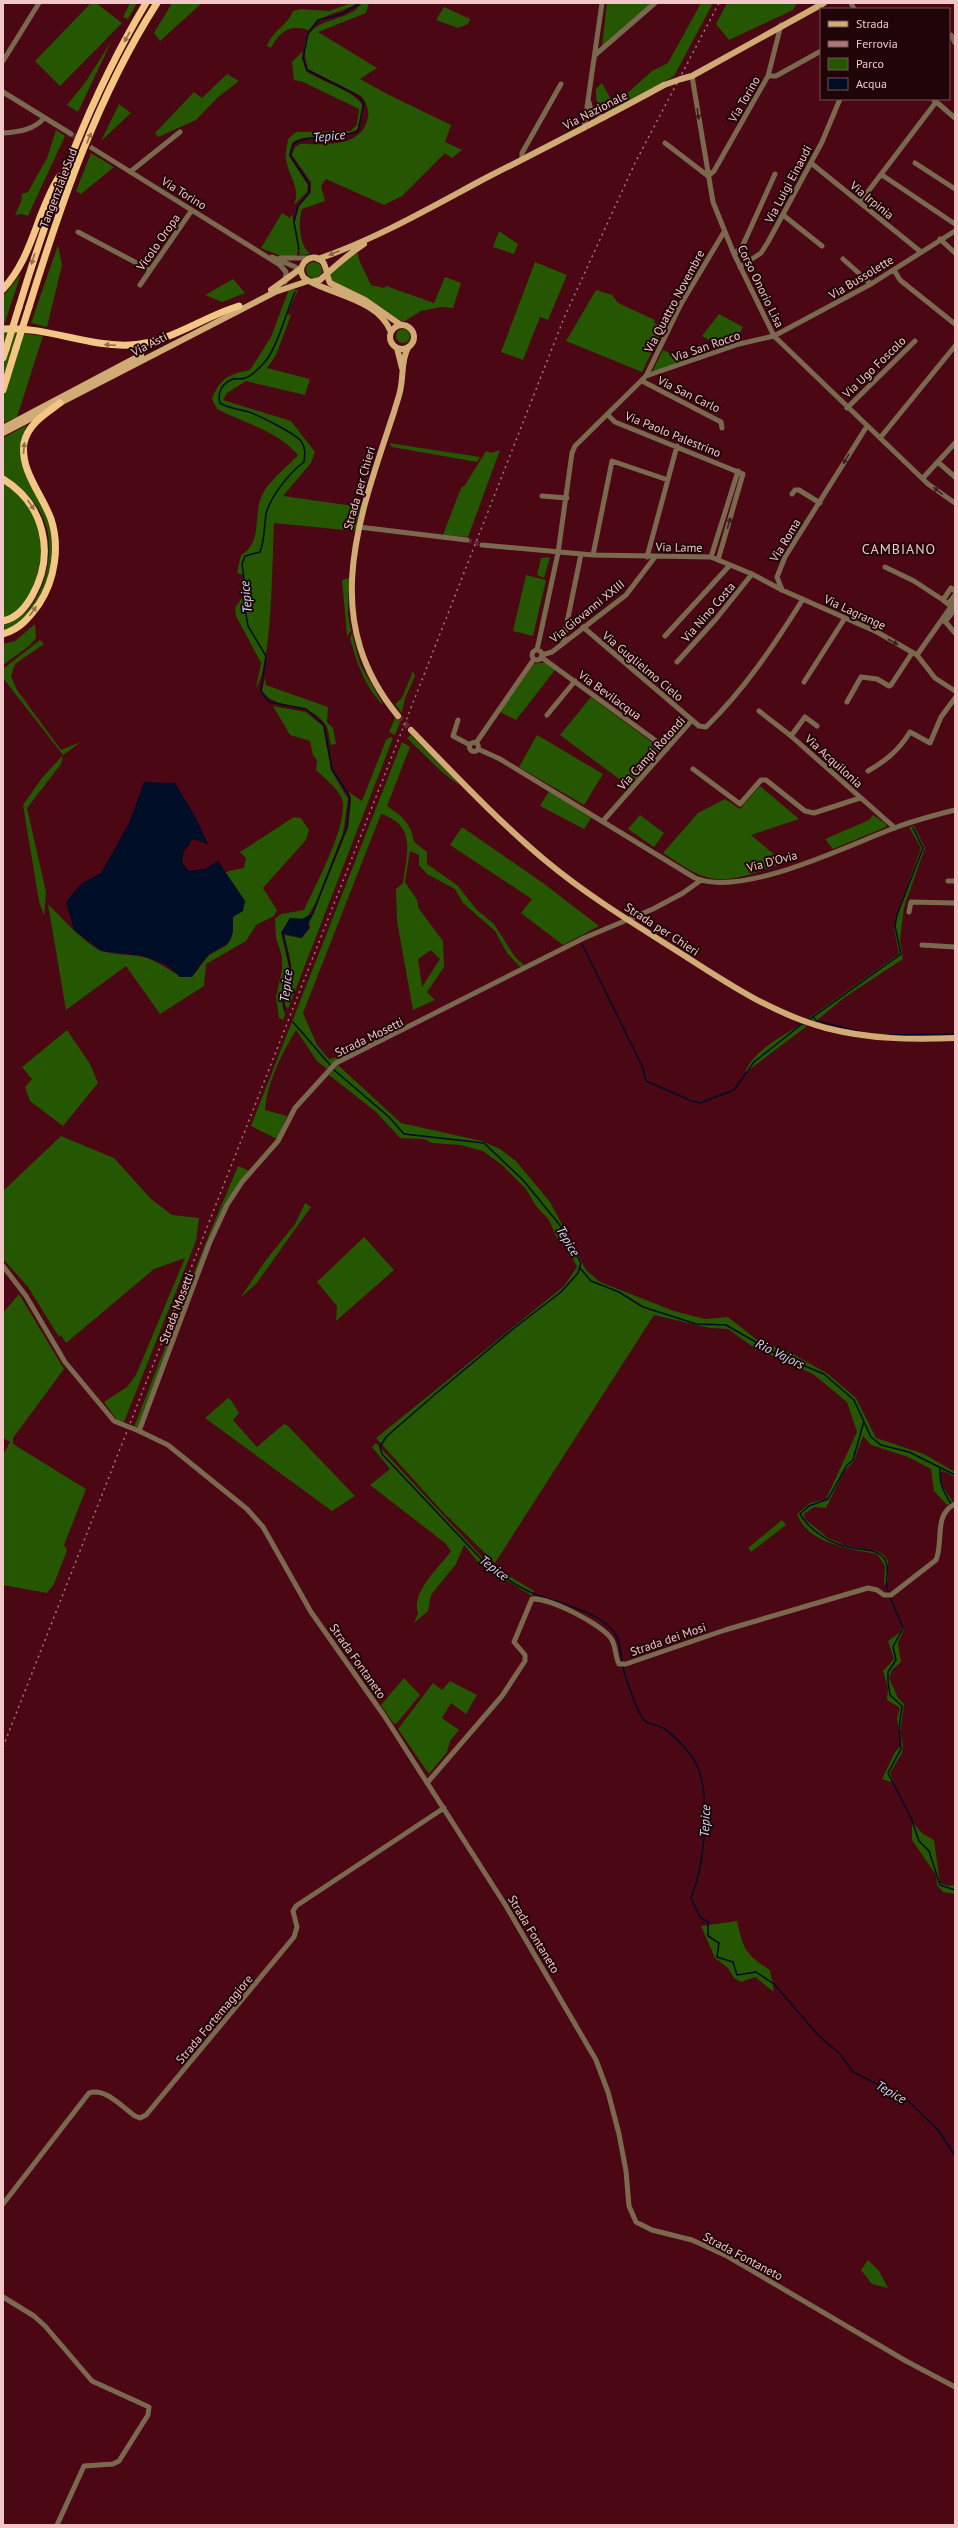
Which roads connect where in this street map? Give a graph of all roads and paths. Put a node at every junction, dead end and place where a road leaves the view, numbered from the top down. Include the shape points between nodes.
1 (39, 3) edge
2 (146, 3) edge
3 (157, 3) edge
4 (602, 3) edge
5 (655, 3) edge
6 (824, 3) edge
7 (782, 25) junction
8 (950, 36) edge
9 (955, 43) edge
10 (820, 52) edge
11 (595, 54) junction
12 (3, 61) edge
13 (692, 76) junction
14 (768, 76) junction
15 (560, 84) dead end
16 (3, 92) edge
17 (840, 100) edge
18 (588, 101) junction
19 (934, 101) edge
20 (44, 118) junction
21 (604, 118) junction
22 (955, 118) edge
23 (584, 128) junction
24 (180, 132) dead end
25 (3, 133) edge
26 (71, 134) tunnel mouth
27 (665, 143) dead end
28 (92, 148) tunnel mouth
29 (522, 159) junction
30 (68, 162) junction
31 (811, 163) junction
32 (915, 163) dead end
33 (130, 172) junction
34 (775, 174) dead end
35 (882, 175) junction
36 (708, 176) junction
37 (955, 189) edge
38 (860, 202) junction
39 (192, 210) junction
40 (783, 215) junction
41 (955, 224) edge
42 (955, 231) edge
43 (78, 232) dead end
44 (724, 232) junction
45 (375, 237) junction
46 (940, 239) junction
47 (822, 246) dead end
48 (921, 252) junction
49 (955, 253) edge
50 (264, 254) junction
51 (734, 254) junction
52 (275, 258) junction
53 (309, 258) junction
54 (318, 259) junction
55 (843, 259) dead end
56 (740, 267) junction
57 (300, 269) junction
58 (150, 270) junction
59 (894, 270) junction
60 (326, 273) junction
61 (309, 282) junction
62 (284, 283) junction
63 (871, 284) junction
64 (140, 285) dead end
65 (3, 289) edge
66 (239, 306) junction
67 (955, 324) edge
68 (401, 325) junction
69 (3, 329) edge
70 (391, 332) junction
71 (774, 336) junction
72 (915, 341) dead end
73 (955, 346) edge
74 (397, 348) junction
75 (408, 348) junction
76 (3, 358) edge
77 (403, 377) junction
78 (644, 378) junction
79 (3, 390) edge
80 (60, 403) junction
81 (847, 408) junction
82 (608, 415) junction
83 (867, 426) junction
84 (3, 428) edge
85 (722, 428) dead end
86 (3, 433) edge
87 (880, 438) junction
88 (955, 443) edge
89 (677, 446) junction
90 (939, 463) junction
91 (738, 471) junction
92 (955, 477) edge
93 (3, 478) edge
94 (923, 478) junction
95 (668, 480) junction
96 (792, 494) dead end
97 (542, 496) dead end
98 (567, 498) junction
99 (820, 503) junction
100 (955, 503) edge
101 (359, 527) junction
102 (467, 540) tunnel mouth
103 (482, 545) tunnel mouth
104 (558, 553) junction
105 (581, 554) junction
106 (593, 555) junction
107 (648, 557) junction
108 (654, 557) junction
109 (711, 557) junction
110 (718, 560) junction
111 (730, 565) junction
112 (885, 567) dead end
113 (778, 572) junction
114 (752, 574) junction
115 (761, 579) junction
116 (782, 590) junction
117 (955, 591) edge
118 (955, 595) edge
119 (804, 599) junction
120 (943, 600) junction
121 (955, 601) edge
122 (952, 606) edge
123 (845, 618) junction
124 (944, 620) junction
125 (3, 621) edge
126 (583, 628) junction
127 (955, 633) edge
128 (3, 634) edge
129 (665, 636) dead end
130 (563, 642) junction
131 (537, 650) junction
132 (915, 654) junction
133 (542, 656) junction
134 (534, 659) junction
135 (677, 662) dead end
136 (575, 681) junction
137 (804, 682) dead end
138 (955, 691) edge
139 (955, 698) edge
140 (847, 702) dead end
141 (759, 711) dead end
142 (547, 715) dead end
143 (398, 716) tunnel mouth
144 (458, 720) dead end
145 (692, 720) junction
146 (818, 726) dead end
147 (412, 730) tunnel mouth
148 (791, 736) junction
149 (476, 743) junction
150 (470, 745) junction
151 (478, 748) junction
152 (667, 749) junction
153 (693, 769) dead end
154 (868, 771) dead end
155 (860, 798) junction
156 (955, 810) edge
157 (603, 821) junction
158 (895, 828) junction
159 (702, 880) junction
160 (948, 881) dead end
161 (955, 882) edge
162 (955, 903) edge
163 (909, 912) dead end
164 (628, 920) junction
165 (922, 945) dead end
166 (955, 947) edge
167 (955, 1038) edge
168 (3, 1266) edge
169 (140, 1431) junction
170 (953, 1505) edge
171 (428, 1782) junction
172 (444, 1808) junction
173 (3, 2204) edge
174 (3, 2297) edge
175 (955, 2387) edge
176 (57, 2525) edge

1 - 12 street
2 -> 30 highway, Tangenziale Sud via 114,61
79 -> 3 highway, Tangenziale Sud, bridge via 53,230 75,173 120,73
4 - 11 street
5 - 11 street
6 - 7 main road, Via Nazionale
7 - 13 main road, Via Nazionale
7 - 14 street, Via Torino
8 - 9 street
10 - 14 street via 776,76
11 - 18 street
13 - 21 main road, Via Nazionale, bridge via 664,85
13 -> 36 street, Corso Onorio Lisa
14 - 36 street, Via Torino via 714,171
15 - 29 street via 522,153
16 - 20 street
17 - 31 street, Via Luigi Einaudi
18 - 21 street via 591,110
18 - 23 street
19 - 22 street
19 - 35 street
20 - 25 street via 27,129
20 - 26 street
21 - 23 main road, Via Nazionale
23 - 29 main road, Via Nazionale
24 - 33 street
27 - 36 street
28 - 33 street, Via Torino
29 - 45 main road, Via Nazionale
30 - 65 highway via 54,185 27,254 16,274
30 -> 76 highway, Tangenziale Sud, bridge via 43,227
31 - 38 street, Via Irpinia
31 - 40 street, Via Luigi Einaudi
32 - 37 street
33 - 39 street, Via Torino
34 - 51 street via 742,247
35 - 38 street
35 - 41 street
36 - 44 street, Corso Onorio Lisa via 713,202
38 - 48 street, Via Irpinia
39 - 50 street, Via Torino
39 - 58 street, Vicolo Oropa
40 - 47 street
40 - 56 street, Via Luigi Einaudi via 761,253
42 - 46 street, Via Bussolette
43 - 58 street
44 - 51 street, Corso Onorio Lisa
44 - 78 street, Via Quattro Novembre via 680,304
45 -> 54 main road, Via Nazionale
45 - 60 main road, Via Nazionale
46 - 48 street, Via Bussolette
46 - 49 street
48 - 59 street, Via Bussolette
50 - 52 street, Via Torino
50 - 62 street, Via Torino via 284,269
51 - 56 street, Corso Onorio Lisa
52 - 53 street, Via Torino
52 - 57 street, Via Torino
53 - 54 main road, Via Nazionale
53 - 57 main road
54 - 60 main road via 323,263
55 - 63 street
56 - 71 street, Corso Onorio Lisa
57 - 61 main road
57 - 62 main road, Via Asti
58 - 64 street, Vicolo Oropa
59 - 63 street, Via Bussolette
59 - 67 street via 900,280
60 - 61 main road, Via Nazionale via 320,280
60 - 68 main road via 330,283 365,300
61 - 70 main road via 371,308 384,319
61 - 80 main road, Via Asti via 275,292
62 - 66 main road, Via Asti
63 - 71 street, Via Bussolette
66 -> 69 highway via 219,312 175,334 132,345 93,343 56,334 14,328
66 - 84 main road, Via Asti
68 - 70 main road
68 - 75 main road via 413,333 413,343
70 - 74 main road via 392,343
71 - 78 street, Via San Rocco via 739,344
71 - 81 street, Corso Onorio Lisa
72 - 81 street, Via Ugo Foscolo
73 - 87 street
74 - 75 main road
74 - 77 main road, Strada per Chieri
75 - 77 main road, Strada per Chieri
77 - 101 main road, Strada per Chieri
78 - 82 street
78 - 85 street, Via San Carlo via 721,422
80 - 86 main road, Via Asti
128 -> 80 highway via 22,625 32,614 43,598 51,579 55,558 52,526 29,474 24,454 26,435 32,426
81 - 83 street, Corso Onorio Lisa
82 - 89 street, Via Paolo Palestrino via 615,422
82 - 98 street via 575,446
83 - 87 street, Corso Onorio Lisa
83 -> 99 street, Via Roma
87 - 94 street, Corso Onorio Lisa
88 - 90 street
89 - 91 street, Via Paolo Palestrino
89 - 95 street
90 - 92 street
90 - 94 street
91 - 109 street
110 -> 91 street via 744,476
93 -> 125 highway via 26,496 34,508 41,524 44,558 36,588 27,604 18,615
100 -> 94 street, Corso Onorio Lisa
95 - 106 street via 612,461
95 - 107 street
96 - 99 street via 799,490
97 - 98 street
98 - 104 street
99 - 113 street, Via Roma
101 - 102 street
101 - 143 main road, Strada per Chieri via 352,589 355,632 373,681
103 - 104 street, Via Lame
104 - 105 street, Via Lame
104 - 131 street
105 - 106 street, Via Lame
105 - 130 street
106 - 107 street, Via Lame
107 - 108 street, Via Lame
108 - 109 street, Via Lame
108 - 126 street, Via Giovanni XXIII via 626,595
109 - 110 street, Via Lame
110 - 111 street, Via Lame
111 - 114 street, Via Lame
111 - 129 street
112 - 120 street via 914,581
113 - 115 street via 770,580
113 - 116 street, Via Roma
114 - 115 street, Via Lame
114 - 135 street, Via Nino Costa via 716,620
115 - 116 street, Via Lame
116 - 119 street, Via Lagrange
117 - 120 street via 951,588
118 - 122 street
119 - 123 street, Via Lagrange
119 - 145 street, Via Campi Rotondi via 770,650 726,706 706,727 699,726
120 - 122 street
121 - 122 street
122 - 124 street
123 -> 132 street, Via Lagrange
123 - 137 street
124 - 127 street
124 - 132 street
126 - 130 street, Via Giovanni XXIII
126 - 145 street, Via Guglielmo Cielo
130 - 133 street, Via Giovanni XXIII via 552,652
131 - 133 street, Via Bevilacqua
131 - 134 street via 532,654
132 - 138 street via 935,678
132 - 140 street via 889,686 877,679 861,677
133 - 134 street, Via Giovanni XXIII via 538,660
133 - 136 street, Via Bevilacqua
134 - 149 street
136 - 142 street
136 - 152 street, Via Bevilacqua
139 - 154 street via 941,717 930,743 910,732 902,746 890,758
141 - 148 street, Via Acquilonia
144 - 150 street via 453,736
145 - 152 street, Via Campi Rotondi
146 - 148 street via 805,717
147 - 164 main road, Strada per Chieri via 475,797 546,862
148 - 155 street, Via Acquilonia
149 - 150 street
149 - 151 street
150 - 151 street via 472,751
151 - 157 street
152 - 157 street, Via Campi Rotondi
153 - 155 street via 740,804 761,780 766,780 806,811 814,814
155 - 158 street, Via Acquilonia
156 - 158 street, Via D'Ovia
157 - 159 street, Via D'Ovia
158 - 159 street, Via D'Ovia via 846,849 766,874 722,884
159 - 164 street, Strada Mosetti via 672,900
160 - 161 street
162 - 163 street via 911,902
164 - 167 main road, Strada per Chieri via 745,994 801,1020 870,1037 918,1040
164 - 169 street, Strada Mosetti via 584,938 336,1063 329,1070 295,1108 278,1141 242,1182 227,1205 209,1244
165 - 166 street
168 - 169 street, Strada Fontaneto, bridge via 26,1296 65,1362 114,1421
169 - 171 street, Strada Fontaneto via 163,1441 203,1472 247,1509 263,1527 311,1612
170 - 171 street, Strada dei Mosi via 941,1521 936,1560 891,1595 884,1595 868,1588 725,1630 626,1664 619,1664 612,1640 604,1630 578,1614 532,1599 514,1642 525,1655 525,1661 502,1696
171 - 172 street, Strada Fontaneto
172 - 173 street, Strada Fortemaggiore via 296,1906 293,1911 298,1927 294,1937 146,2115 140,2118 135,2116 103,2093 96,2091 89,2094
172 - 175 street, Strada Fontaneto via 506,1906 596,2060 619,2134 629,2206 636,2222 652,2230 692,2240 727,2256
174 - 176 street via 45,2326 92,2381 149,2407 148,2415 118,2461 113,2464 84,2466

